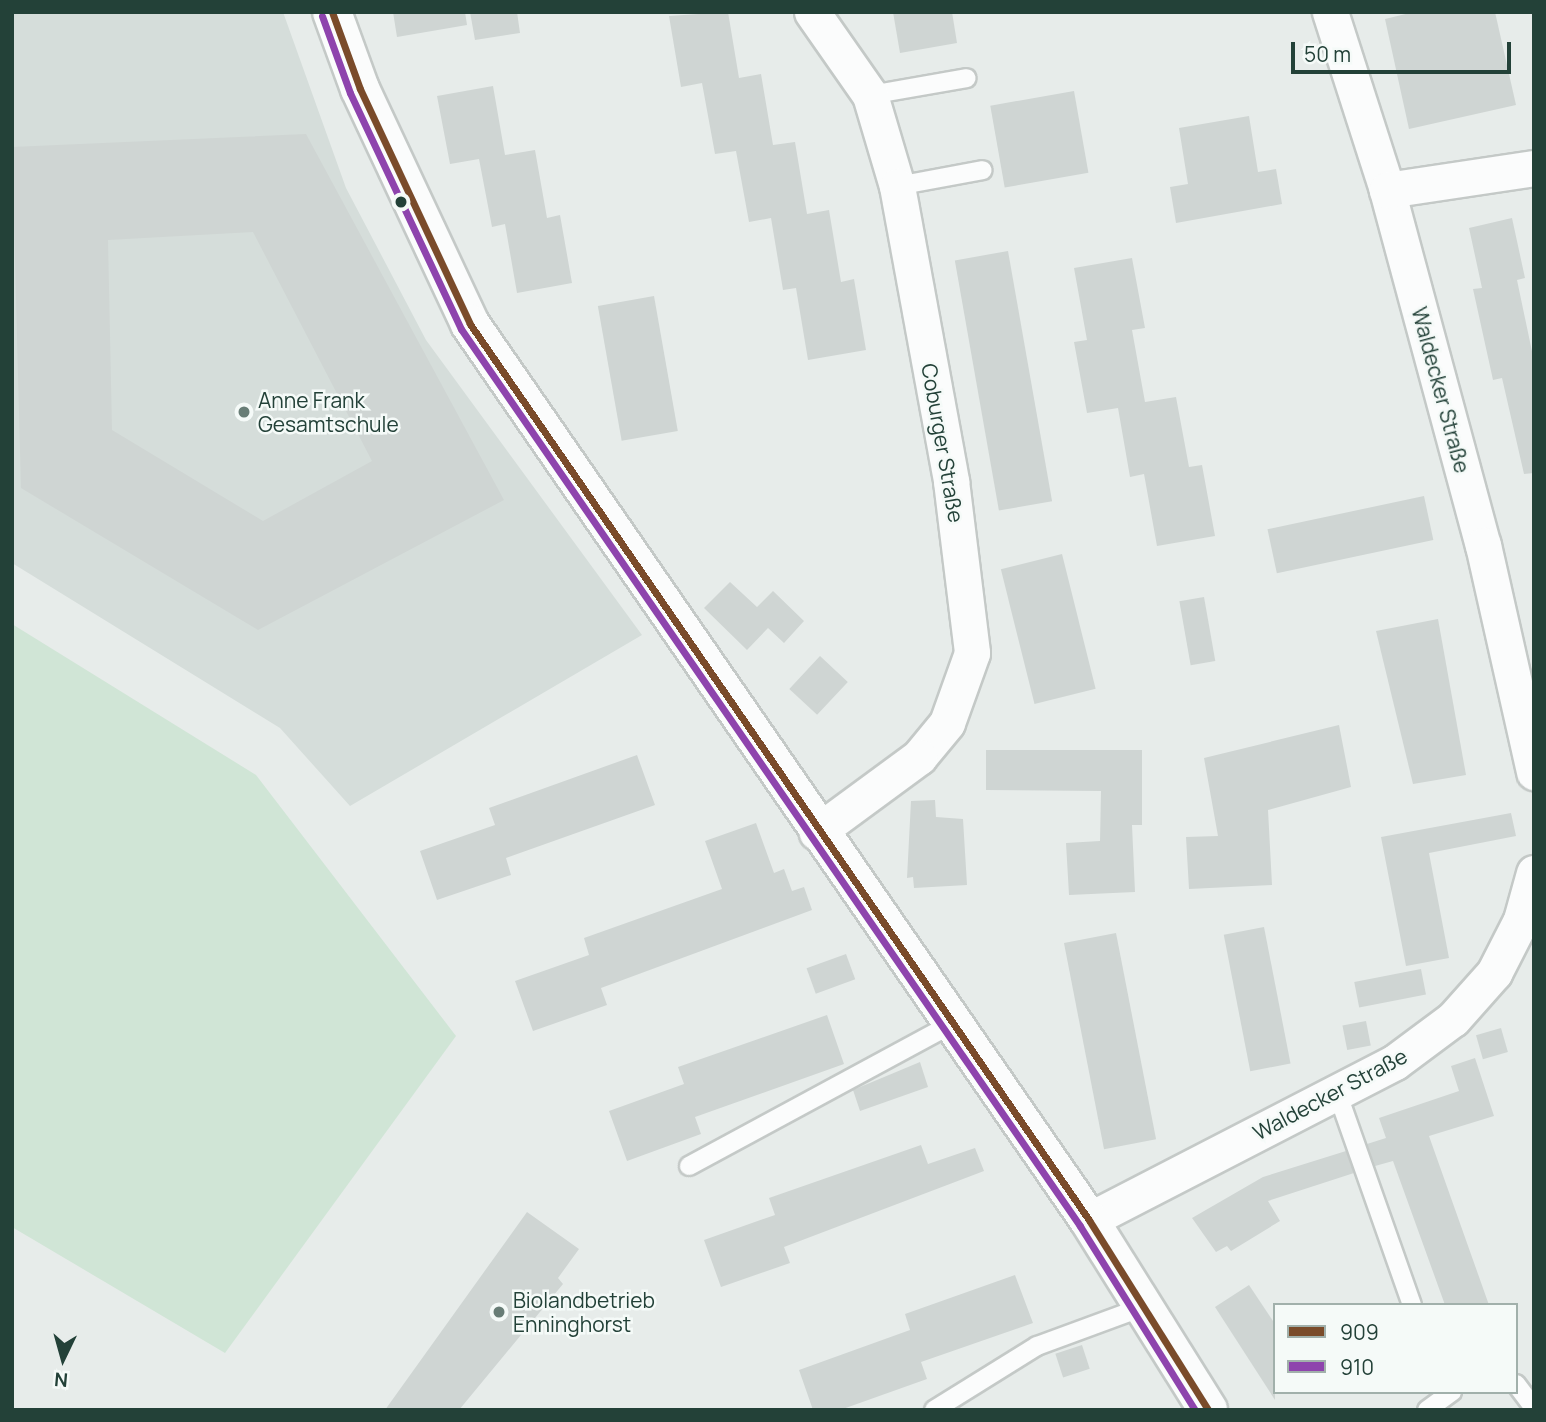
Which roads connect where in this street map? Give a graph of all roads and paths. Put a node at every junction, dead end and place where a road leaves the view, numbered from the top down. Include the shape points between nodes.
1 (332, 12) edge
2 (812, 12) edge
3 (1330, 12) edge
4 (967, 78) dead end
5 (870, 95) junction
6 (1534, 168) edge
7 (983, 170) dead end
8 (897, 186) junction
9 (1387, 190) junction
10 (1534, 772) edge
11 (817, 832) junction
12 (1534, 873) edge
13 (952, 1024) junction
14 (1337, 1091) junction
15 (689, 1166) dead end
16 (1089, 1220) junction
17 (1411, 1303) edge
18 (1143, 1307) junction
19 (1518, 1387) edge
20 (1449, 1394) edge
21 (1534, 1408) edge
22 (934, 1410) edge
23 (1208, 1410) edge
24 (1427, 1410) edge

1 - 11 street via 360,89 470,324
2 - 5 street, Coburger Straße
3 - 9 street, Waldecker Straße
4 - 5 lane
5 - 8 street, Coburger Straße
6 - 9 street
7 - 8 lane
8 - 11 street, Coburger Straße via 951,481 972,653 947,723 919,757
9 - 10 street, Waldecker Straße via 1483,545
11 - 13 street
12 - 14 street, Waldecker Straße via 1521,920 1494,973 1453,1019 1395,1062
13 - 15 lane
13 - 16 street
14 - 16 street, Waldecker Straße
14 - 17 lane
16 - 18 street
18 - 22 lane via 1037,1346
18 - 23 street
19 - 21 lane
20 - 24 lane

